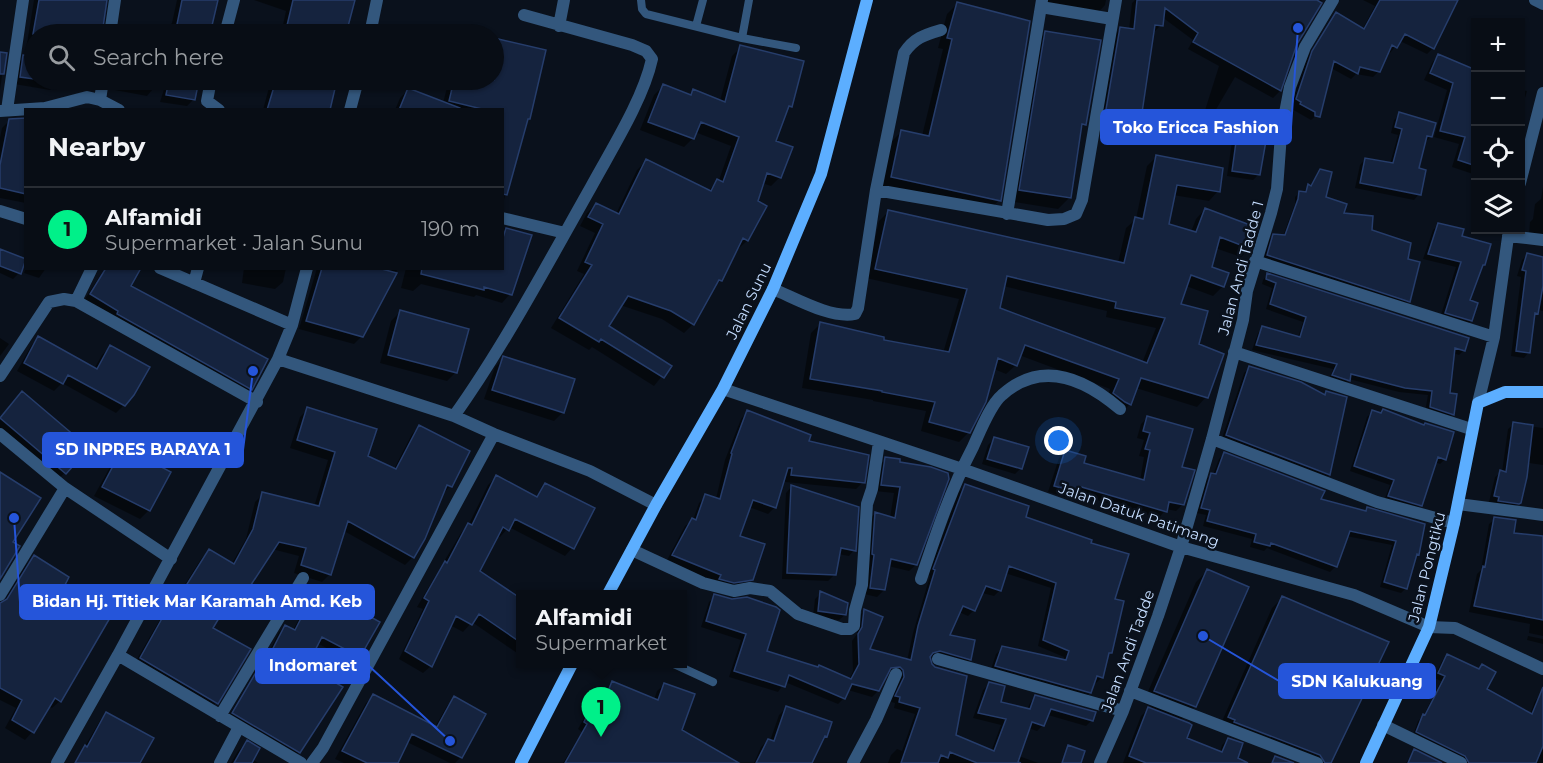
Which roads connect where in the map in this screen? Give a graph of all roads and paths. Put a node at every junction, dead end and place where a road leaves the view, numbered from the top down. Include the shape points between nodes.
1 (23, 0) edge
2 (115, 0) edge
3 (234, 0) edge
4 (378, 0) edge
5 (564, 0) edge
6 (641, 0) edge
7 (703, 0) edge
8 (749, 0) edge
9 (867, 0) edge
10 (1116, 0) edge
11 (1333, 0) edge
12 (1535, 0) edge
13 (1042, 3) edge
14 (1543, 4) edge
15 (524, 15) dead end
16 (1113, 20) junction
17 (111, 24) edge
18 (228, 24) edge
19 (372, 24) edge
20 (559, 26) junction
21 (696, 26) junction
22 (941, 30) dead end
23 (742, 38) junction
24 (796, 48) dead end
25 (101, 90) edge
26 (209, 90) edge
27 (355, 90) edge
28 (1543, 93) edge
29 (99, 100) junction
30 (45, 108) edge
31 (115, 108) edge
32 (216, 108) edge
33 (351, 108) edge
34 (24, 109) edge
35 (3, 110) edge
36 (1539, 126) edge
37 (1522, 180) edge
38 (876, 190) junction
39 (0, 211) edge
40 (1007, 214) junction
41 (24, 218) edge
42 (504, 218) edge
43 (565, 233) junction
44 (1509, 234) edge
45 (1518, 234) edge
46 (1543, 240) edge
47 (1255, 261) junction
48 (91, 270) edge
49 (165, 270) edge
50 (197, 270) edge
51 (306, 270) edge
52 (194, 283) junction
53 (773, 289) junction
54 (76, 301) junction
55 (292, 325) junction
56 (1494, 337) junction
57 (1234, 352) junction
58 (278, 359) junction
59 (0, 376) edge
60 (723, 389) junction
61 (1543, 392) edge
62 (256, 402) junction
63 (1478, 403) junction
64 (1120, 409) dead end
65 (454, 416) junction
66 (1471, 429) junction
67 (0, 434) edge
68 (494, 434) junction
69 (1212, 438) junction
70 (879, 442) junction
71 (962, 469) junction
72 (65, 488) junction
73 (1458, 504) junction
74 (656, 505) junction
75 (1543, 515) edge
76 (1454, 523) junction
77 (1180, 547) junction
78 (632, 550) junction
79 (171, 559) junction
80 (303, 578) dead end
81 (921, 579) dead end
82 (610, 590) edge
83 (0, 595) edge
84 (1430, 627) junction
85 (118, 655) junction
86 (938, 660) dead end
87 (569, 668) edge
88 (684, 668) edge
89 (1543, 669) edge
90 (896, 674) dead end
91 (713, 682) dead end
92 (1130, 691) junction
93 (1123, 711) junction
94 (220, 716) junction
95 (1383, 725) junction
96 (239, 727) junction
97 (297, 762) edge
98 (57, 763) edge
99 (220, 763) edge
100 (312, 763) edge
101 (521, 763) edge
102 (853, 763) edge
103 (1100, 763) edge
104 (1317, 763) edge
105 (1366, 763) edge
106 (1461, 763) edge

1 - 35 street
2 - 17 street
3 - 18 street
4 - 19 street
5 - 20 street
6 - 21 lane via 646,14
7 - 21 lane
8 - 23 lane
9 - 53 main road, Jalan Sunu via 821,174
10 - 16 street
11 - 47 street, Jalan Andi Tadde 1 via 1305,46 1290,87 1277,189
12 - 14 street
13 - 16 street
13 - 40 street
15 - 20 street
16 - 40 street via 1082,200 1076,214 1048,220
20 - 43 street via 632,45 646,51 652,59 624,127
21 - 23 lane
22 - 38 street via 920,36 904,53
23 - 24 lane
25 - 29 street
26 - 32 street via 207,101
27 - 33 street
28 - 36 street
29 - 30 street via 87,97
29 - 31 street
34 - 35 street
36 - 37 street
38 - 40 street
38 - 53 street via 855,314 832,313
39 - 41 street
42 - 43 street
43 - 65 street
44 - 56 street
45 - 46 street
47 - 56 street
47 - 57 street, Jalan Andi Tadde 1
48 - 54 street
49 - 52 street
50 - 52 street
51 - 55 street
52 - 55 street
53 - 60 main road, Jalan Sunu
54 - 59 street via 49,302
54 - 62 street
55 - 58 street
56 - 63 street
57 - 66 street
57 - 69 street, Jalan Andi Tadde 1
58 - 62 street
58 - 65 street
60 - 70 street, Jalan Datuk Patimang
60 - 74 main road, Jalan Sunu
61 - 63 main road via 1505,392
62 - 79 street
63 - 66 main road, Jalan Pongtiku
64 - 71 street via 1100,392 1078,381 1050,375 1022,381 995,404
65 - 68 street
66 - 73 main road, Jalan Pongtiku
67 - 72 street
68 - 74 street via 590,471
68 - 100 street
69 - 76 street via 1377,502
69 - 77 street, Jalan Andi Tadde 1
70 - 71 street, Jalan Datuk Patimang
70 - 78 street via 865,520 862,585 854,626 850,629 798,614 770,591 728,590 703,583
71 - 77 street, Jalan Datuk Patimang
71 - 81 street
72 - 79 street
72 - 83 street
73 - 75 street
73 - 76 main road, Jalan Pongtiku
74 - 78 main road, Jalan Sunu
76 - 84 main road, Jalan Pongtiku
77 - 84 street, Jalan Datuk Patimang via 1354,595
77 - 92 street, Jalan Andi Tadde
78 - 82 main road, Jalan Sunu
79 - 85 street
80 - 94 street
84 - 89 street, Jalan Datuk Patimang via 1455,628
84 - 95 main road, Jalan Pongtiku
85 - 94 street
85 - 98 street
86 - 93 street
87 - 101 main road
88 - 91 lane
90 - 102 street
92 - 93 street, Jalan Andi Tadde
92 - 104 street
93 - 103 street, Jalan Andi Tadde
94 - 96 street
95 - 105 main road, Jalan Pongtiku
95 - 106 street
96 - 97 street
96 - 99 street

